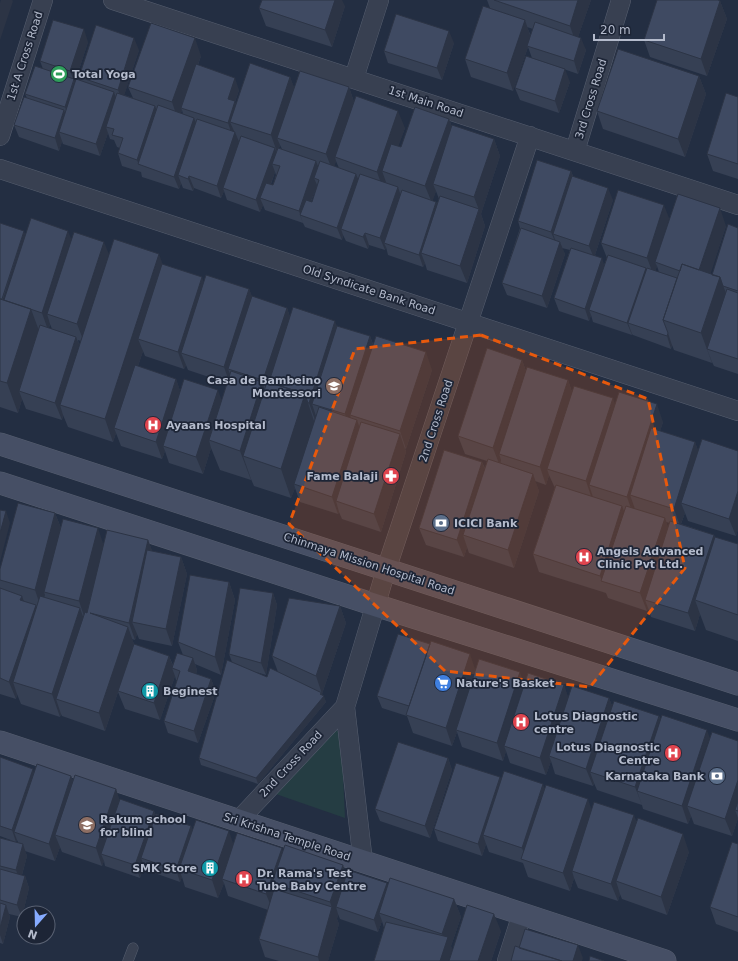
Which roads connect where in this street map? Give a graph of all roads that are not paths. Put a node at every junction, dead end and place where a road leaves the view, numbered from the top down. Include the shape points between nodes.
1 (43, 0) edge
2 (113, 0) edge
3 (379, 0) edge
4 (621, 0) edge
5 (354, 78) junction
6 (0, 136) edge
7 (530, 136) junction
8 (575, 151) junction
9 (0, 169) edge
10 (738, 205) edge
11 (468, 322) junction
12 (738, 411) edge
13 (0, 444) edge
14 (0, 483) edge
15 (386, 570) junction
16 (375, 605) junction
17 (738, 684) edge
18 (345, 707) junction
19 (738, 720) edge
20 (0, 742) edge
21 (238, 821) junction
22 (363, 862) junction
23 (522, 914) junction
24 (133, 948) dead end
25 (128, 961) edge
26 (507, 961) edge
27 (665, 961) edge

1 - 6 street, 1st A Cross Road
2 - 5 street, 1st Main Road
3 - 5 street
4 - 8 street, 3rd Cross Road
5 - 7 street, 1st Main Road
7 - 8 street, 1st Main Road
7 - 11 street, 2nd Cross Road
8 - 10 street, 1st Main Road
9 - 11 street, Old Syndicate Bank Road
11 - 12 street, Old Syndicate Bank Road
11 - 15 street, 2nd Cross Road
13 - 15 main road, Chinmaya Mission Hospital Road
14 - 16 main road
15 - 16 street, 2nd Cross Road
15 - 17 main road, Chinmaya Mission Hospital Road
16 - 18 street, 2nd Cross Road
16 - 19 main road
18 - 21 street, 2nd Cross Road
18 - 22 street, 2nd Cross Road
20 - 21 main road, Sri Krishna Temple Road
21 - 22 main road, Sri Krishna Temple Road
22 - 23 main road, Sri Krishna Temple Road
23 - 26 street
23 - 27 main road, Sri Krishna Temple Road
24 - 25 lane

